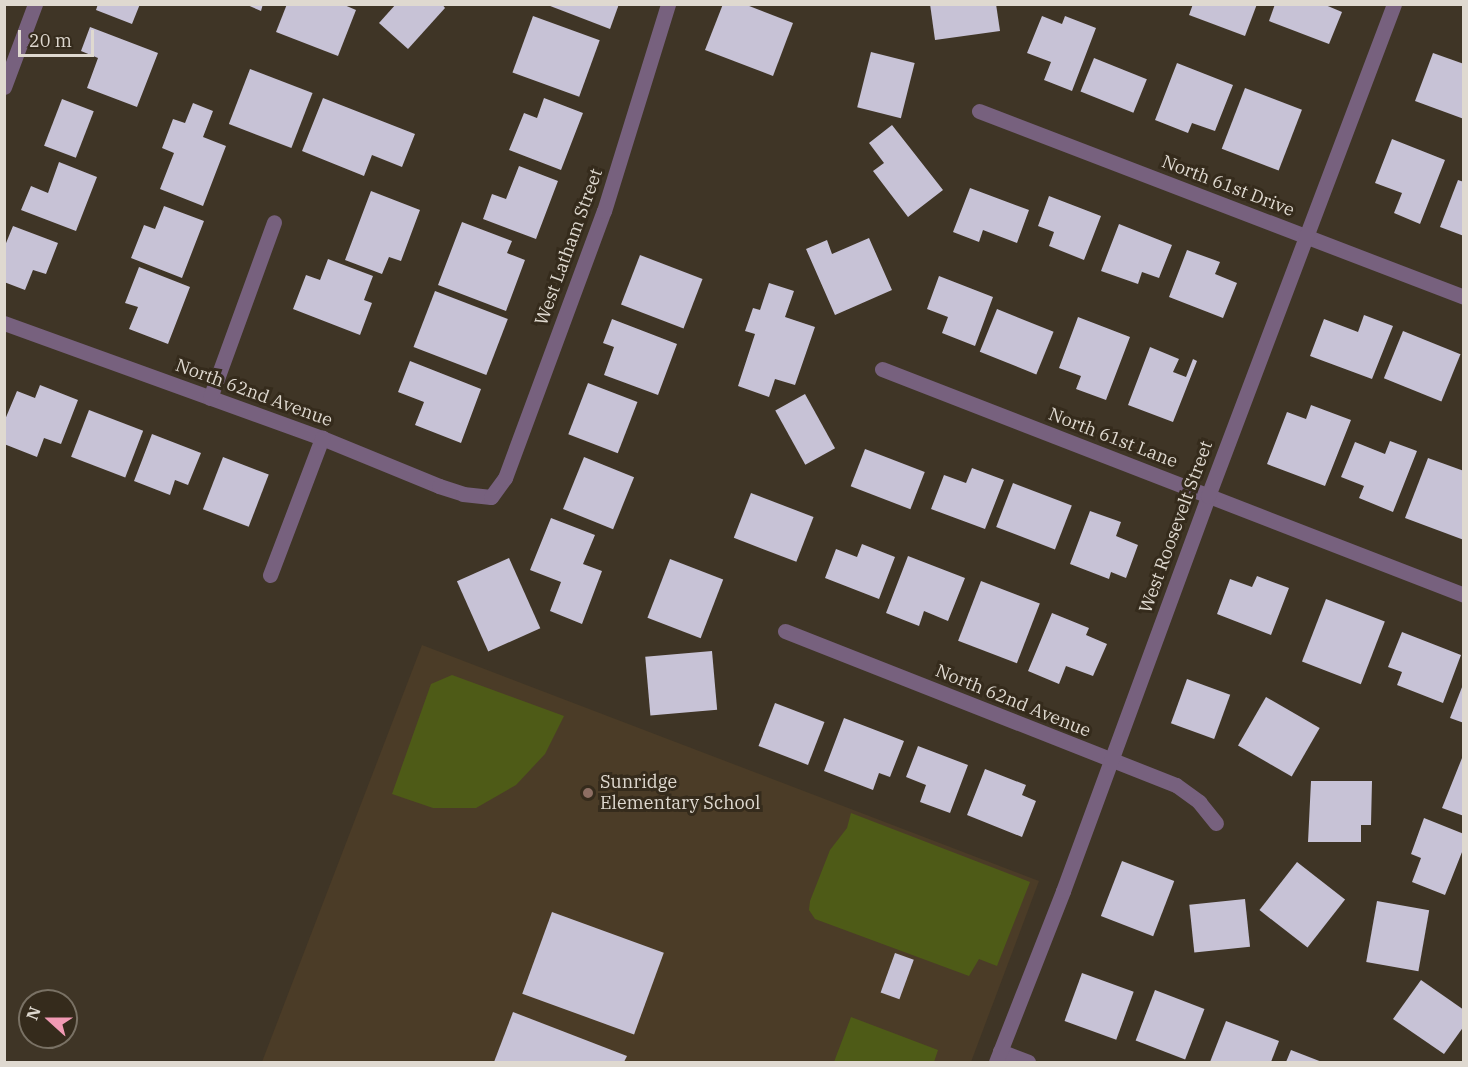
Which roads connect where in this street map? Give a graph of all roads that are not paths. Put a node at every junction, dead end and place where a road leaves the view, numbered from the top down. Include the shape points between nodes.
1 (35, 4) edge
2 (668, 4) edge
3 (1394, 4) edge
4 (4, 87) edge
5 (979, 111) dead end
6 (274, 222) dead end
7 (1305, 236) junction
8 (1464, 297) edge
9 (4, 323) edge
10 (882, 369) dead end
11 (210, 398) junction
12 (322, 438) junction
13 (1208, 496) junction
14 (491, 497) joint
15 (270, 574) dead end
16 (1464, 595) edge
17 (785, 631) dead end
18 (1111, 760) junction
19 (1216, 823) dead end
20 (998, 1057) edge
21 (1028, 1062) edge

1 - 4 street
2 - 14 street, West Latham Street via 604,211 505,478
3 - 7 street, West Roosevelt Street
5 - 7 street, North 61st Drive
6 - 11 street
7 - 8 street, North 61st Drive
7 - 13 street, West Roosevelt Street
9 - 11 street, North 62nd Avenue
10 - 13 street, North 61st Lane
11 - 12 street, North 62nd Avenue
12 - 14 street, North 62nd Avenue via 439,486
12 - 15 street
13 - 16 street, North 61st Lane
13 - 18 street, West Roosevelt Street
17 - 18 street, North 62nd Avenue
18 - 19 street, North 62nd Avenue via 1176,785 1199,802
18 - 20 street, West Roosevelt Street
20 - 21 street

